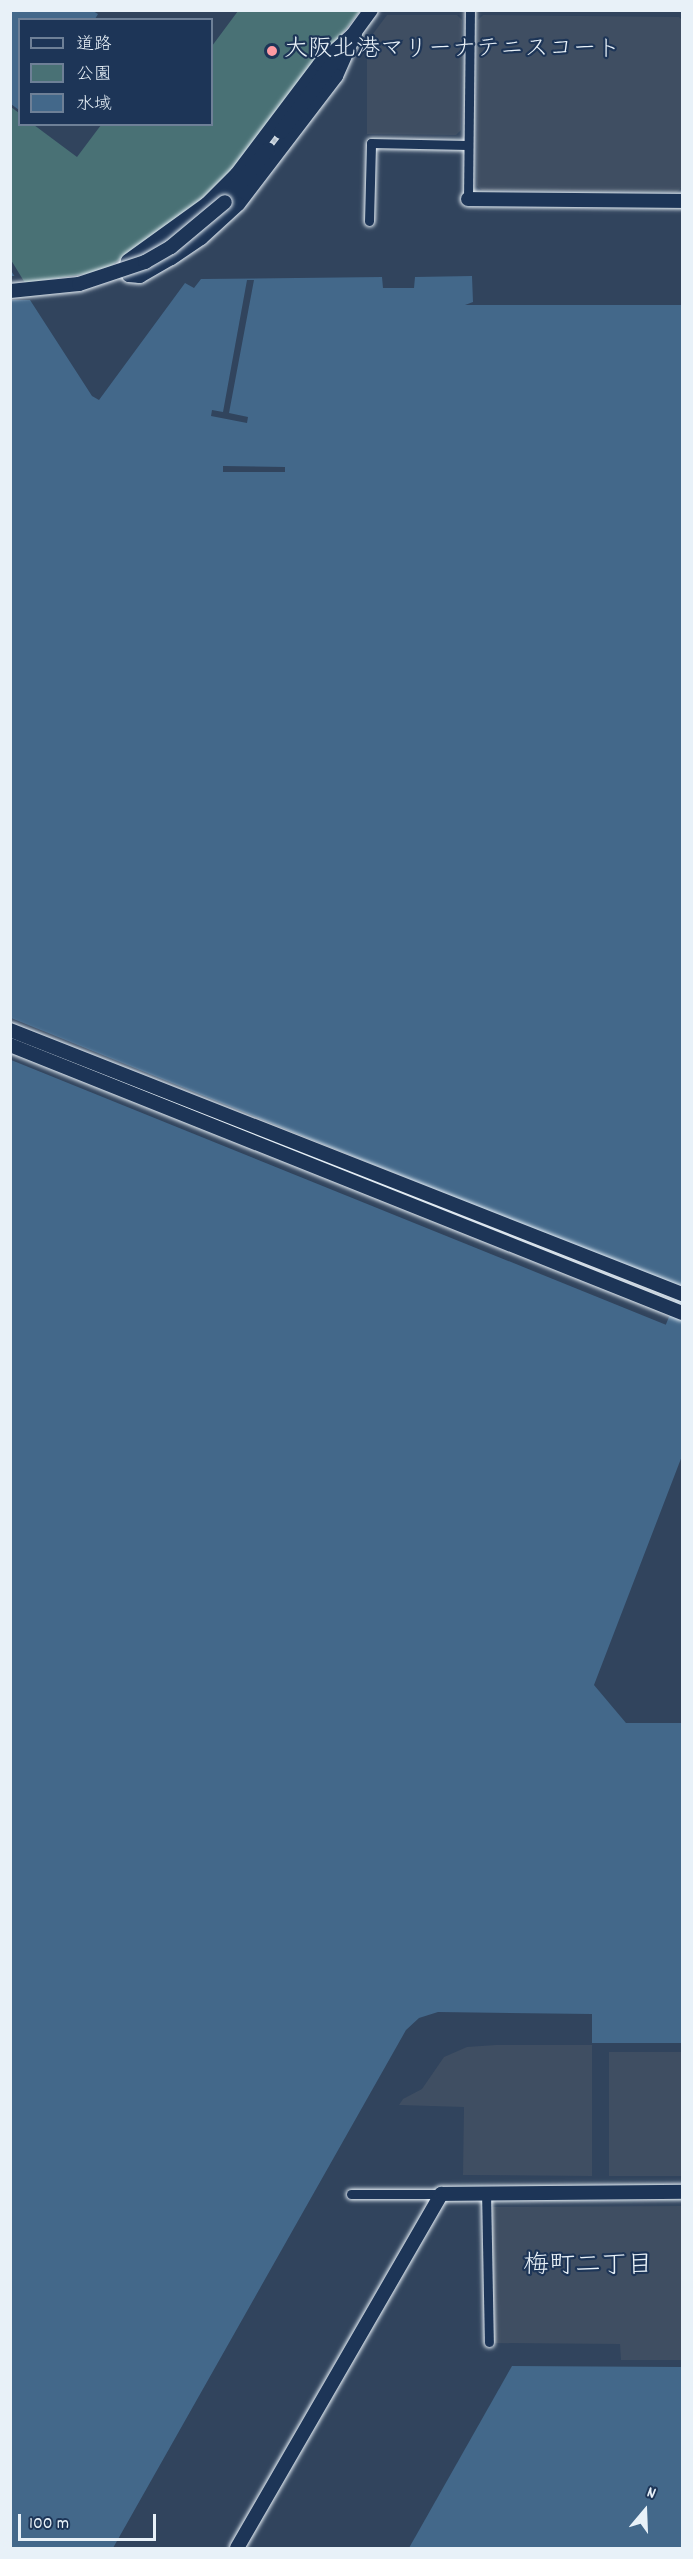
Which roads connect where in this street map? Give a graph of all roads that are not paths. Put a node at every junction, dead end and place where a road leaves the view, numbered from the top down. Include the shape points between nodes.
1 (371, 10) edge
2 (470, 10) edge
3 (355, 33) junction
4 (468, 145) junction
5 (468, 200) joint
6 (682, 201) edge
7 (369, 221) dead end
8 (10, 291) edge
9 (10, 1030) edge
10 (10, 1045) edge
11 (682, 1294) edge
12 (682, 1313) edge
13 (486, 2192) junction
14 (682, 2192) edge
15 (351, 2194) dead end
16 (441, 2194) junction
17 (489, 2342) dead end
18 (237, 2548) edge

1 - 3 street
2 - 4 street
3 - 3 street via 336,76 238,204 201,238 171,258 140,276 129,274 128,261 207,204 237,174 320,64
3 - 8 street, bridge via 225,202 171,247 145,262 79,284
4 - 5 street
4 - 7 street via 371,143
5 - 6 street
9 - 11 street
10 - 12 street
13 - 14 street
13 - 16 street
13 - 17 street
15 - 16 street
16 - 18 street

